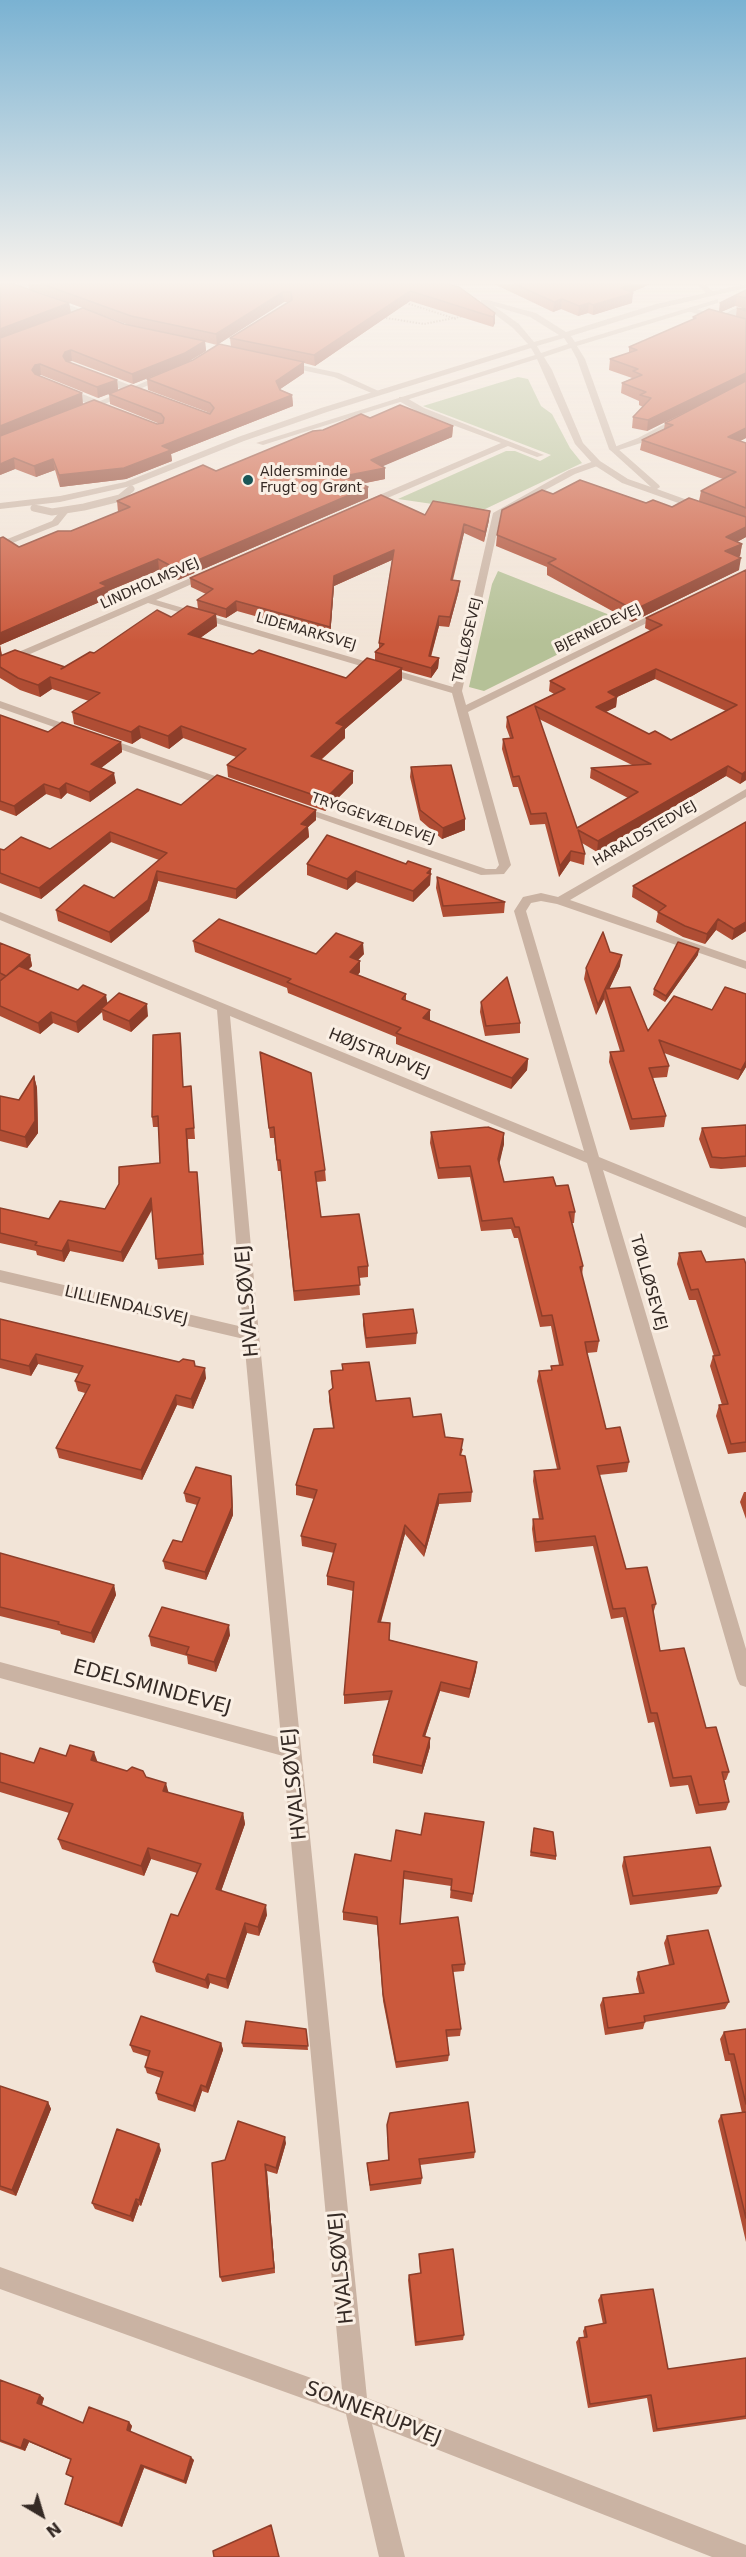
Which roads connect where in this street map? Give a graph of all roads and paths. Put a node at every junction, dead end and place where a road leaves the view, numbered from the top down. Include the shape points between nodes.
1 (348, 403) edge
2 (388, 403) edge
3 (409, 403) edge
4 (562, 403) edge
5 (596, 403) edge
6 (97, 404) joint
7 (106, 409) edge
8 (694, 412) edge
9 (75, 413) edge
10 (508, 442) junction
11 (613, 449) junction
12 (540, 455) dead end
13 (597, 463) junction
14 (131, 489) junction
15 (668, 496) junction
16 (0, 506) edge
17 (34, 508) junction
18 (355, 509) edge
19 (66, 510) junction
20 (0, 512) edge
21 (712, 513) edge
22 (0, 545) edge
23 (223, 566) edge
24 (147, 600) junction
25 (672, 608) edge
26 (0, 664) edge
27 (457, 691) junction
28 (0, 704) edge
29 (461, 711) junction
30 (240, 788) edge
31 (746, 792) edge
32 (285, 804) edge
33 (500, 873) joint
34 (560, 901) junction
35 (0, 916) edge
36 (746, 965) edge
37 (223, 1008) junction
38 (593, 1160) junction
39 (746, 1223) edge
40 (0, 1276) edge
41 (251, 1335) junction
42 (0, 1670) edge
43 (746, 1678) edge
44 (292, 1750) junction
45 (0, 2278) edge
46 (356, 2406) junction
47 (392, 2557) edge
48 (744, 2557) edge

1 - 16 street via 251,435 128,484 60,499
2 - 14 street
3 - 10 street
4 - 13 street via 579,444
5 - 11 street
6 - 7 lane
6 - 9 street
8 - 11 street via 641,440
10 - 12 street
10 - 18 street
11 - 15 street
13 - 15 street via 626,482
13 - 27 street, TØLLØSEVEJ via 572,472 496,513
14 - 17 street
14 - 19 lane via 111,501
15 - 21 street
17 - 19 lane
17 - 20 street
19 - 22 street via 55,523
23 - 24 street, LINDHOLMSVEJ
24 - 26 street, LINDHOLMSVEJ
24 - 27 street, LIDEMARKSVEJ
25 - 29 street, BJERNEDEVEJ
27 - 29 street, TØLLØSEVEJ
28 - 30 street
29 - 33 street, TØLLØSEVEJ via 505,865
31 - 34 street, HARALDSTEDVEJ
32 - 33 street, TRYGGEVÆLDEVEJ via 485,873
34 - 36 street
34 - 38 street, TØLLØSEVEJ via 542,897 527,900 520,911
35 - 37 street, HØJSTRUPVEJ
37 - 38 street, HØJSTRUPVEJ
37 - 41 street, HVALSØVEJ
38 - 39 street, HØJSTRUPVEJ
38 - 43 street, TØLLØSEVEJ
40 - 41 street, LILLIENDALSVEJ
41 - 44 street, HVALSØVEJ
42 - 44 street, EDELSMINDEVEJ
44 - 46 street, HVALSØVEJ
45 - 46 street, SONNERUPVEJ
46 - 47 street, HVALSØVEJ
46 - 48 street, SONNERUPVEJ

